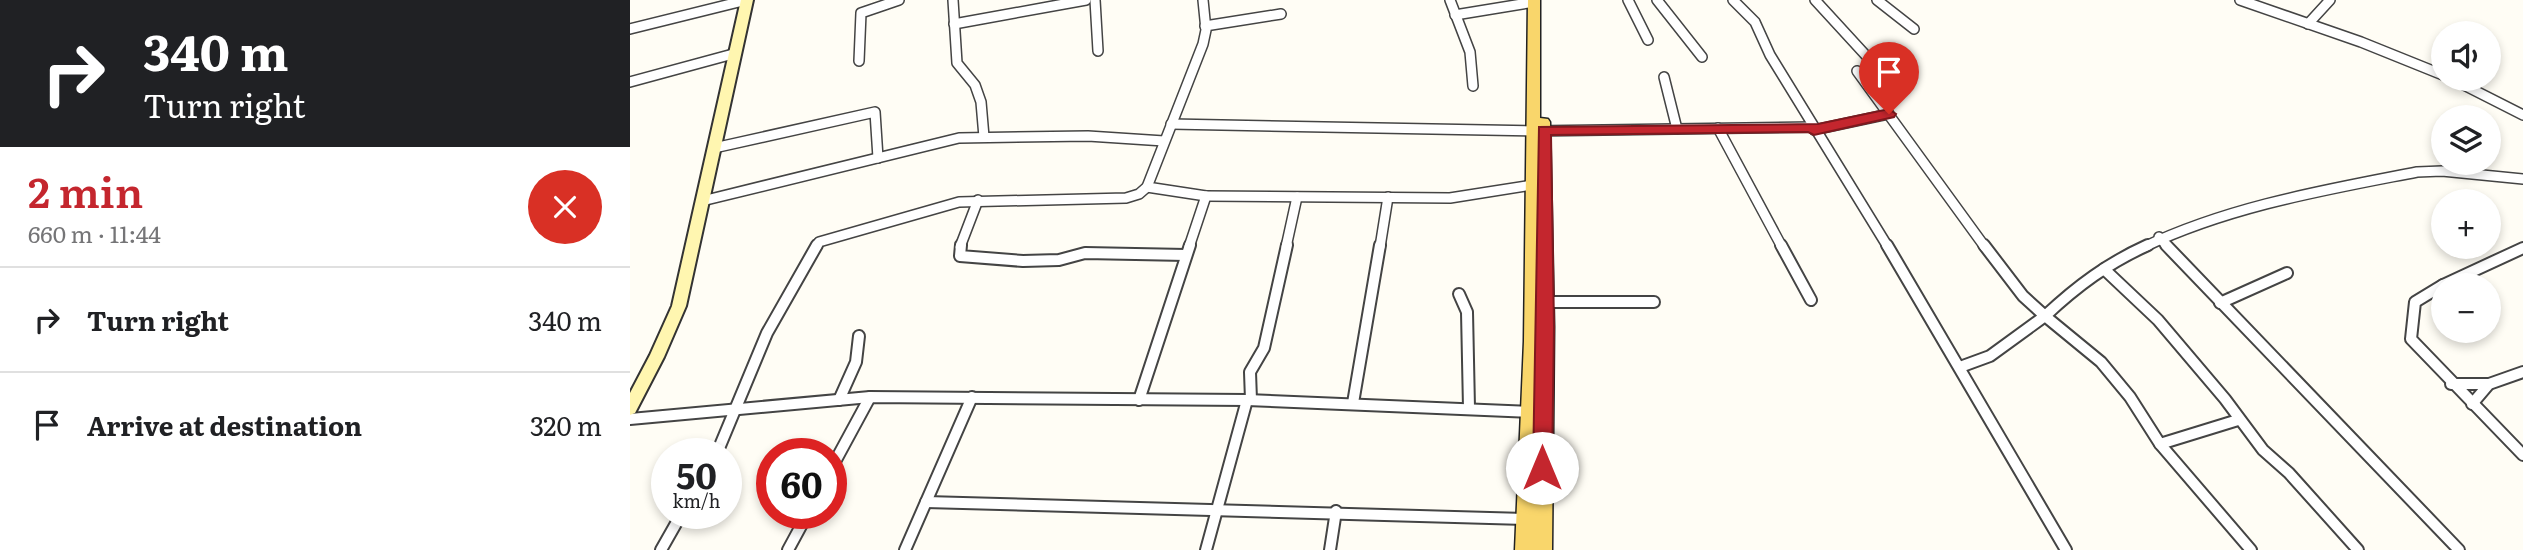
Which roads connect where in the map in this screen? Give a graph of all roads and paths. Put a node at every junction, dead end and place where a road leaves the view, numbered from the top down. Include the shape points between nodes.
1 (747, 0) edge
2 (899, 0) edge
3 (953, 0) edge
4 (1086, 0) edge
5 (1095, 0) edge
6 (1203, 0) edge
7 (1450, 0) edge
8 (1628, 0) edge
9 (1657, 0) edge
10 (1733, 0) edge
11 (1815, 0) edge
12 (1877, 0) edge
13 (2240, 0) edge
14 (2330, 0) edge
15 (1537, 1) edge
16 (1490, 4) edge
17 (1282, 14) dead end
18 (1455, 15) junction
19 (954, 24) junction
20 (2308, 24) junction
21 (1205, 26) junction
22 (630, 29) edge
23 (1914, 29) dead end
24 (1648, 40) dead end
25 (1098, 51) dead end
26 (733, 54) junction
27 (1702, 57) dead end
28 (859, 61) dead end
29 (1871, 61) dead end
30 (2431, 70) edge
31 (1857, 71) dead end
32 (1664, 77) dead end
33 (630, 82) edge
34 (1473, 86) dead end
35 (2476, 91) edge
36 (1889, 114) junction
37 (2523, 115) edge
38 (1171, 124) junction
39 (1718, 128) junction
40 (1814, 128) junction
41 (1677, 129) junction
42 (1539, 131) junction
43 (984, 137) junction
44 (1164, 141) junction
45 (714, 148) junction
46 (878, 158) junction
47 (2523, 179) edge
48 (1532, 185) junction
49 (1147, 187) junction
50 (1206, 196) junction
51 (1297, 197) junction
52 (1388, 197) junction
53 (978, 200) junction
54 (702, 201) junction
55 (2159, 237) junction
56 (2523, 248) edge
57 (1186, 255) junction
58 (2104, 269) junction
59 (2287, 273) dead end
60 (2469, 273) edge
61 (2431, 292) edge
62 (1459, 294) dead end
63 (1811, 300) dead end
64 (1545, 302) junction
65 (1654, 302) dead end
66 (2220, 303) junction
67 (2045, 316) junction
68 (859, 336) dead end
69 (1960, 367) junction
70 (2523, 372) edge
71 (2451, 384) junction
72 (2489, 384) junction
73 (870, 397) junction
74 (972, 397) junction
75 (839, 400) junction
76 (1139, 400) junction
77 (1249, 400) junction
78 (1353, 402) junction
79 (2472, 404) junction
80 (1469, 408) junction
81 (737, 409) junction
82 (630, 410) edge
83 (1536, 412) junction
84 (2238, 420) junction
85 (724, 438) edge
86 (847, 439) edge
87 (2160, 443) junction
88 (2523, 455) edge
89 (926, 502) junction
90 (1336, 511) junction
91 (1216, 512) junction
92 (1525, 519) junction
93 (673, 529) edge
94 (799, 529) edge
95 (661, 550) edge
96 (788, 550) edge
97 (905, 550) edge
98 (1206, 550) edge
99 (1330, 550) edge
100 (1525, 550) edge
101 (1542, 550) edge
102 (2066, 550) edge
103 (2251, 550) edge
104 (2358, 550) edge
105 (2459, 550) edge

1 - 22 street
1 - 26 street
2 - 28 street via 861,13
3 - 19 street
4 - 19 street
5 - 25 street
6 - 21 street
7 - 18 street
8 - 24 street
9 - 27 street
10 - 40 street via 1755,22
11 - 29 street
12 - 23 street
13 - 20 street
14 - 20 street
15 - 16 street
15 - 42 main road
16 - 18 street
17 - 21 street
18 - 34 street via 1470,52
19 - 43 street via 957,63 975,85
20 - 30 street
21 - 38 street via 1203,44
26 - 33 street
26 - 45 street
31 - 36 street
32 - 41 street
35 - 37 street
36 - 40 street
36 - 67 street via 1999,265
38 - 42 street
38 - 44 street
39 - 40 street
39 - 41 street
39 - 63 street
40 - 69 street
41 - 42 street
42 - 48 main road
42 - 64 main road
43 - 44 street
43 - 46 street via 954,139
44 - 49 street
45 - 46 street via 875,112
45 - 54 street
46 - 54 street
47 - 55 street via 2417,172 2247,209
48 - 52 street via 1467,197
48 - 83 main road
49 - 50 street
49 - 53 street via 1126,198
50 - 51 street
50 - 57 street
51 - 52 street
51 - 77 street via 1264,348 1248,381
52 - 78 street
53 - 57 street via 960,256 1023,261 1059,260 1085,253
53 - 81 street via 934,208 819,242 767,333
54 - 82 street via 679,306
55 - 58 street
55 - 66 street
56 - 60 street
57 - 76 street
58 - 67 street
58 - 84 street via 2158,320
59 - 66 street
61 - 71 street via 2415,302 2410,335
62 - 80 street via 1467,312
64 - 65 street
64 - 83 main road
66 - 105 street
67 - 69 street via 1990,356
67 - 87 street via 2101,362
68 - 75 street via 856,362
69 - 102 street
70 - 72 street
71 - 72 street
71 - 79 street
72 - 79 street
73 - 74 street
73 - 75 street
73 - 86 street
74 - 76 street
74 - 89 street
75 - 81 street
76 - 77 street
77 - 78 street
77 - 91 street
78 - 80 street
79 - 88 street
80 - 83 street
81 - 82 street
81 - 85 street
83 - 92 main road
83 - 101 main road
84 - 87 street
84 - 104 street
87 - 103 street
89 - 91 street
89 - 97 street
90 - 91 street
90 - 92 street
90 - 99 street
91 - 98 street
92 - 100 main road
93 - 95 street
94 - 96 street

